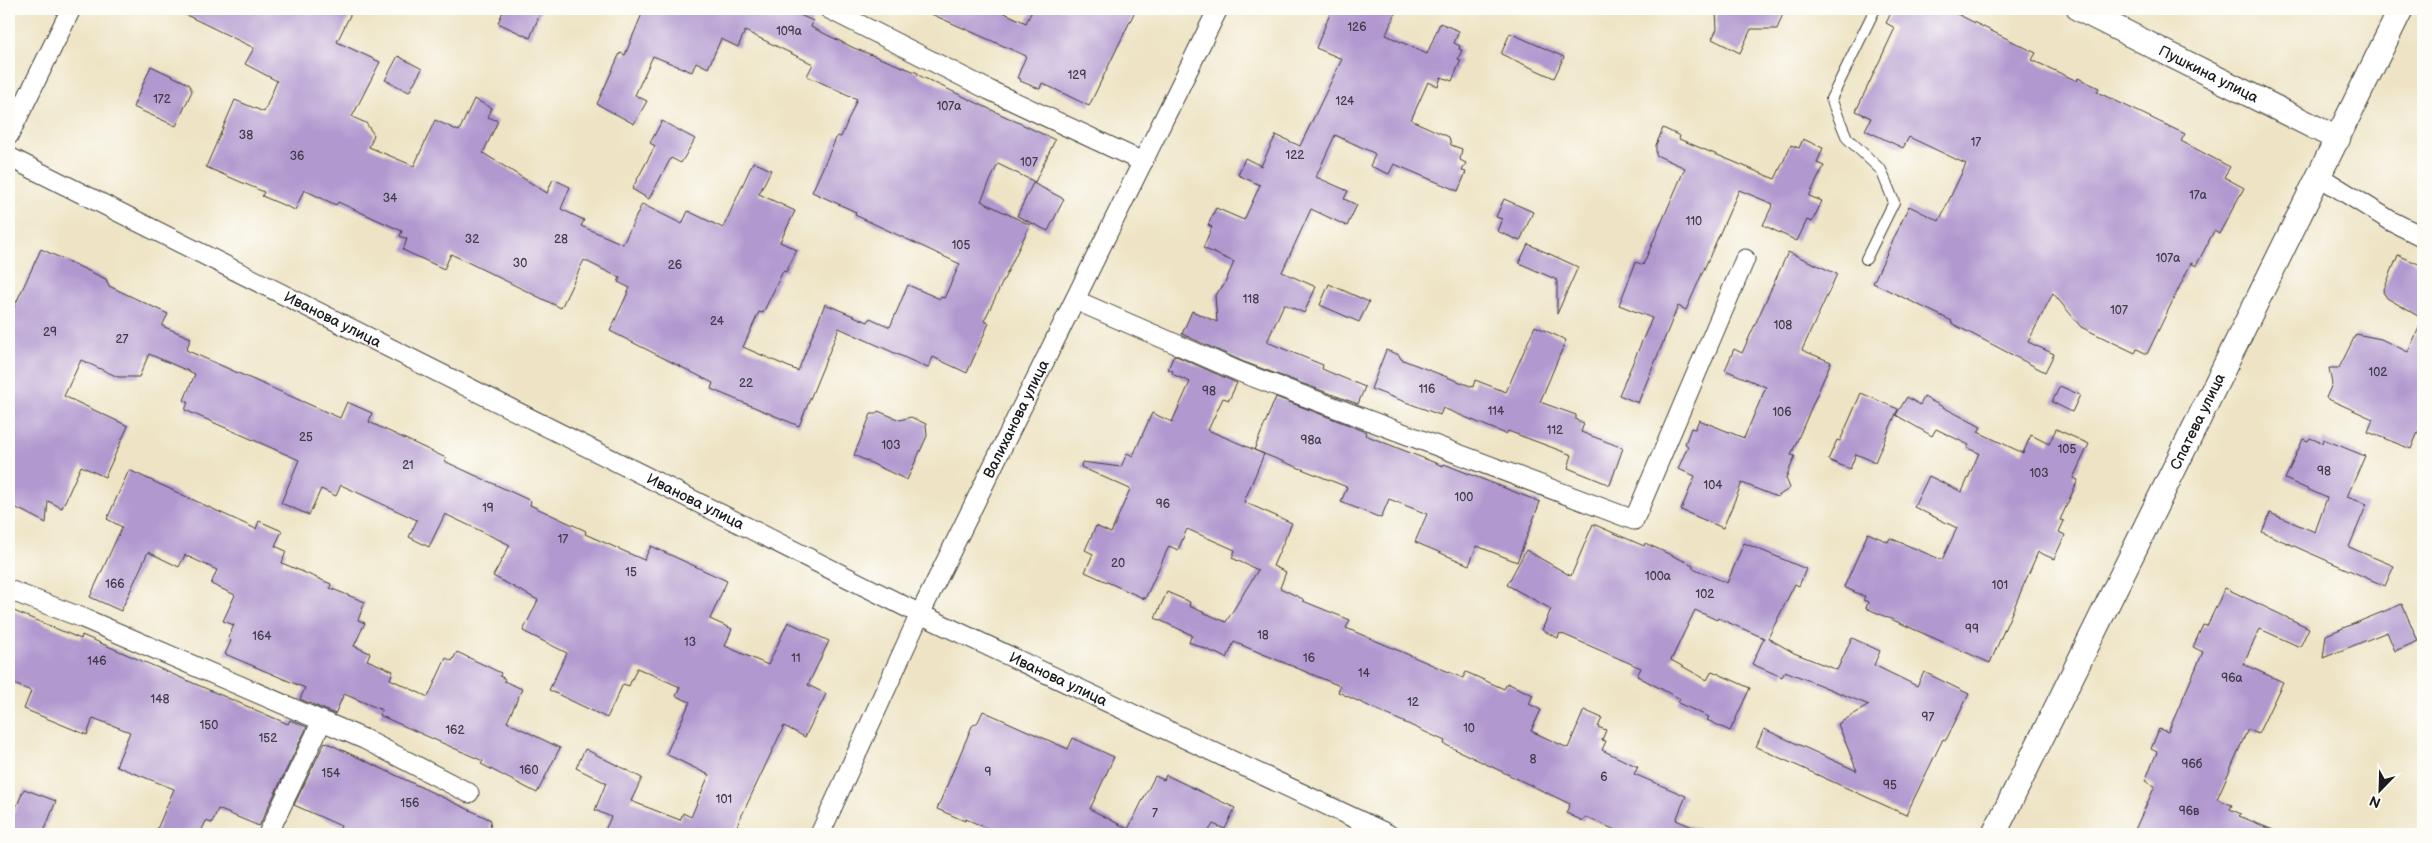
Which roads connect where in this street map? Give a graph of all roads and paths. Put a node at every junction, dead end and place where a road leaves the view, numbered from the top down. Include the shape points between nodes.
1 (71, 9) edge
2 (828, 9) edge
3 (1218, 9) edge
4 (1875, 9) edge
5 (2078, 9) edge
6 (2402, 9) edge
7 (9, 135) edge
8 (2338, 139) junction
9 (9, 157) edge
10 (1144, 162) junction
11 (2320, 177) junction
12 (2423, 237) edge
13 (1745, 259) dead end
14 (1866, 259) dead end
15 (1076, 300) junction
16 (9, 590) edge
17 (920, 614) junction
18 (322, 721) junction
19 (469, 793) dead end
20 (268, 834) edge
21 (820, 834) edge
22 (1388, 834) edge
23 (1994, 834) edge

1 - 7 street
2 - 10 street via 989,90
3 - 10 street, Валиханова улица
4 - 14 lane via 1831,99 1846,138 1881,170 1894,202
5 - 8 street, Пушкина улица
6 - 8 street, Спатева улица
8 - 11 street, Спатева улица
9 - 17 street, Иванова улица
10 - 15 street, Валиханова улица
11 - 12 street
11 - 23 street, Спатева улица
13 - 15 street via 1634,520 1240,372
15 - 17 street, Валиханова улица
16 - 18 street via 83,618
17 - 21 street, Валиханова улица
17 - 22 street, Иванова улица
18 - 19 street
18 - 20 street

